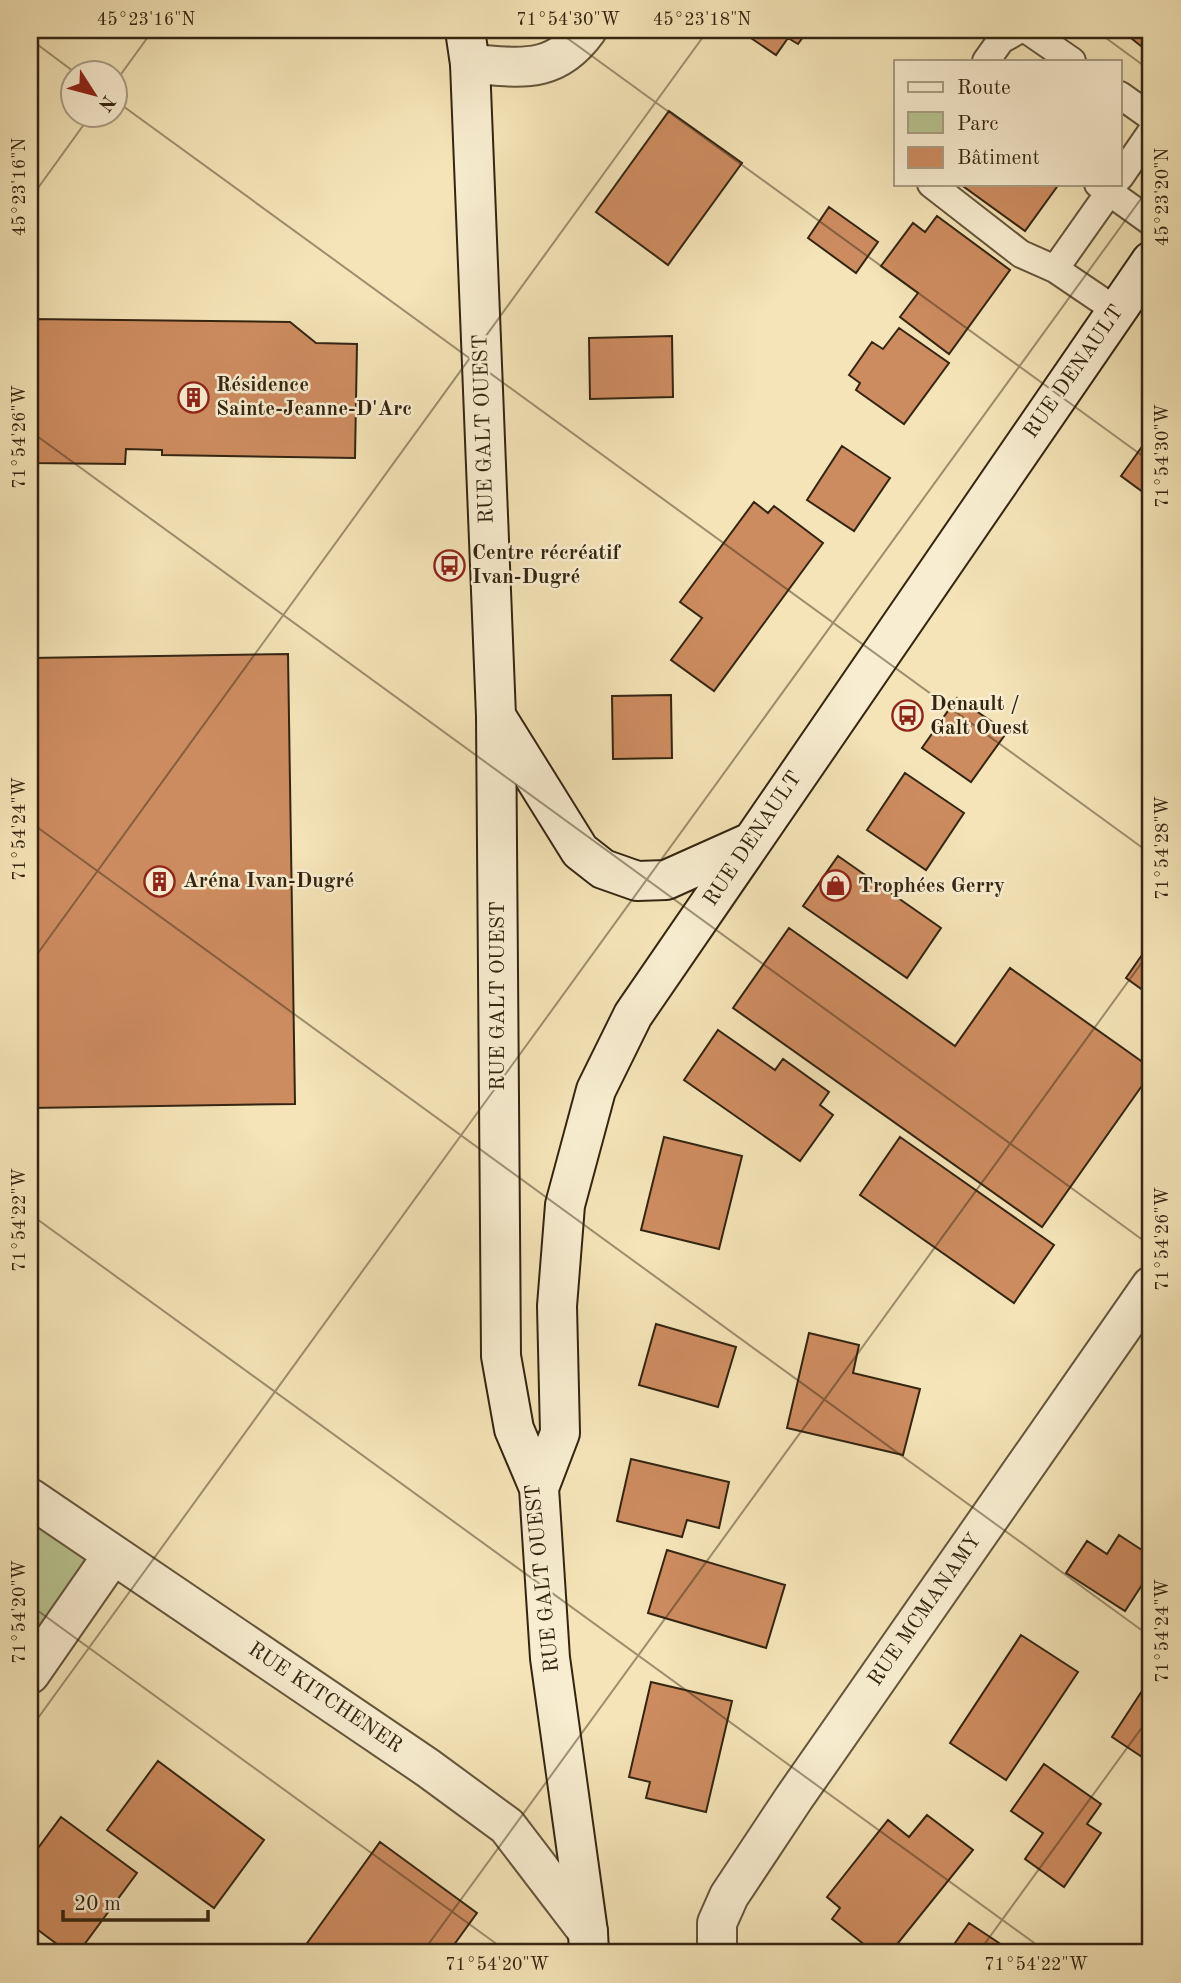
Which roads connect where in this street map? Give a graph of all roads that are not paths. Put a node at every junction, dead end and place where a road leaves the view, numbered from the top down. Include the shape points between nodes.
1 (587, 30) edge
2 (1019, 30) edge
3 (1027, 30) edge
4 (468, 47) edge
5 (987, 60) edge
6 (1071, 60) edge
7 (1122, 96) edge
8 (1151, 117) edge
9 (1151, 132) edge
10 (1122, 169) edge
11 (934, 186) edge
12 (1109, 186) edge
13 (1112, 186) edge
14 (1151, 222) edge
15 (1151, 261) edge
16 (1055, 269) junction
17 (1116, 311) junction
18 (496, 716) junction
19 (751, 842) junction
20 (1151, 1286) edge
21 (539, 1488) junction
22 (30, 1498) edge
23 (112, 1556) junction
24 (30, 1674) edge
25 (589, 1942) edge
26 (716, 1948) edge

1 - 4 main road via 558,58 529,68
2 - 5 lane via 1001,40
3 - 6 lane
4 - 18 main road, RUE GALT OUEST
7 - 8 lane
9 - 10 lane
11 - 16 lane via 1021,254
12 - 16 lane
13 - 14 lane
15 - 17 main road, RUE DENAULT
16 - 17 lane
17 - 19 main road, RUE DENAULT
18 - 19 main road via 580,851 603,869 637,881 666,880
18 - 21 main road, RUE GALT OUEST via 501,1356 514,1429
19 - 21 main road, RUE DENAULT via 633,1015 596,1090 565,1205 557,1306 560,1433
20 - 26 main road, RUE MCMANAMY via 794,1798 722,1909
21 - 25 main road, RUE GALT OUEST via 550,1658
22 - 23 main road, RUE KITCHENER
23 - 24 main road
23 - 25 main road, RUE KITCHENER via 417,1760 507,1826

